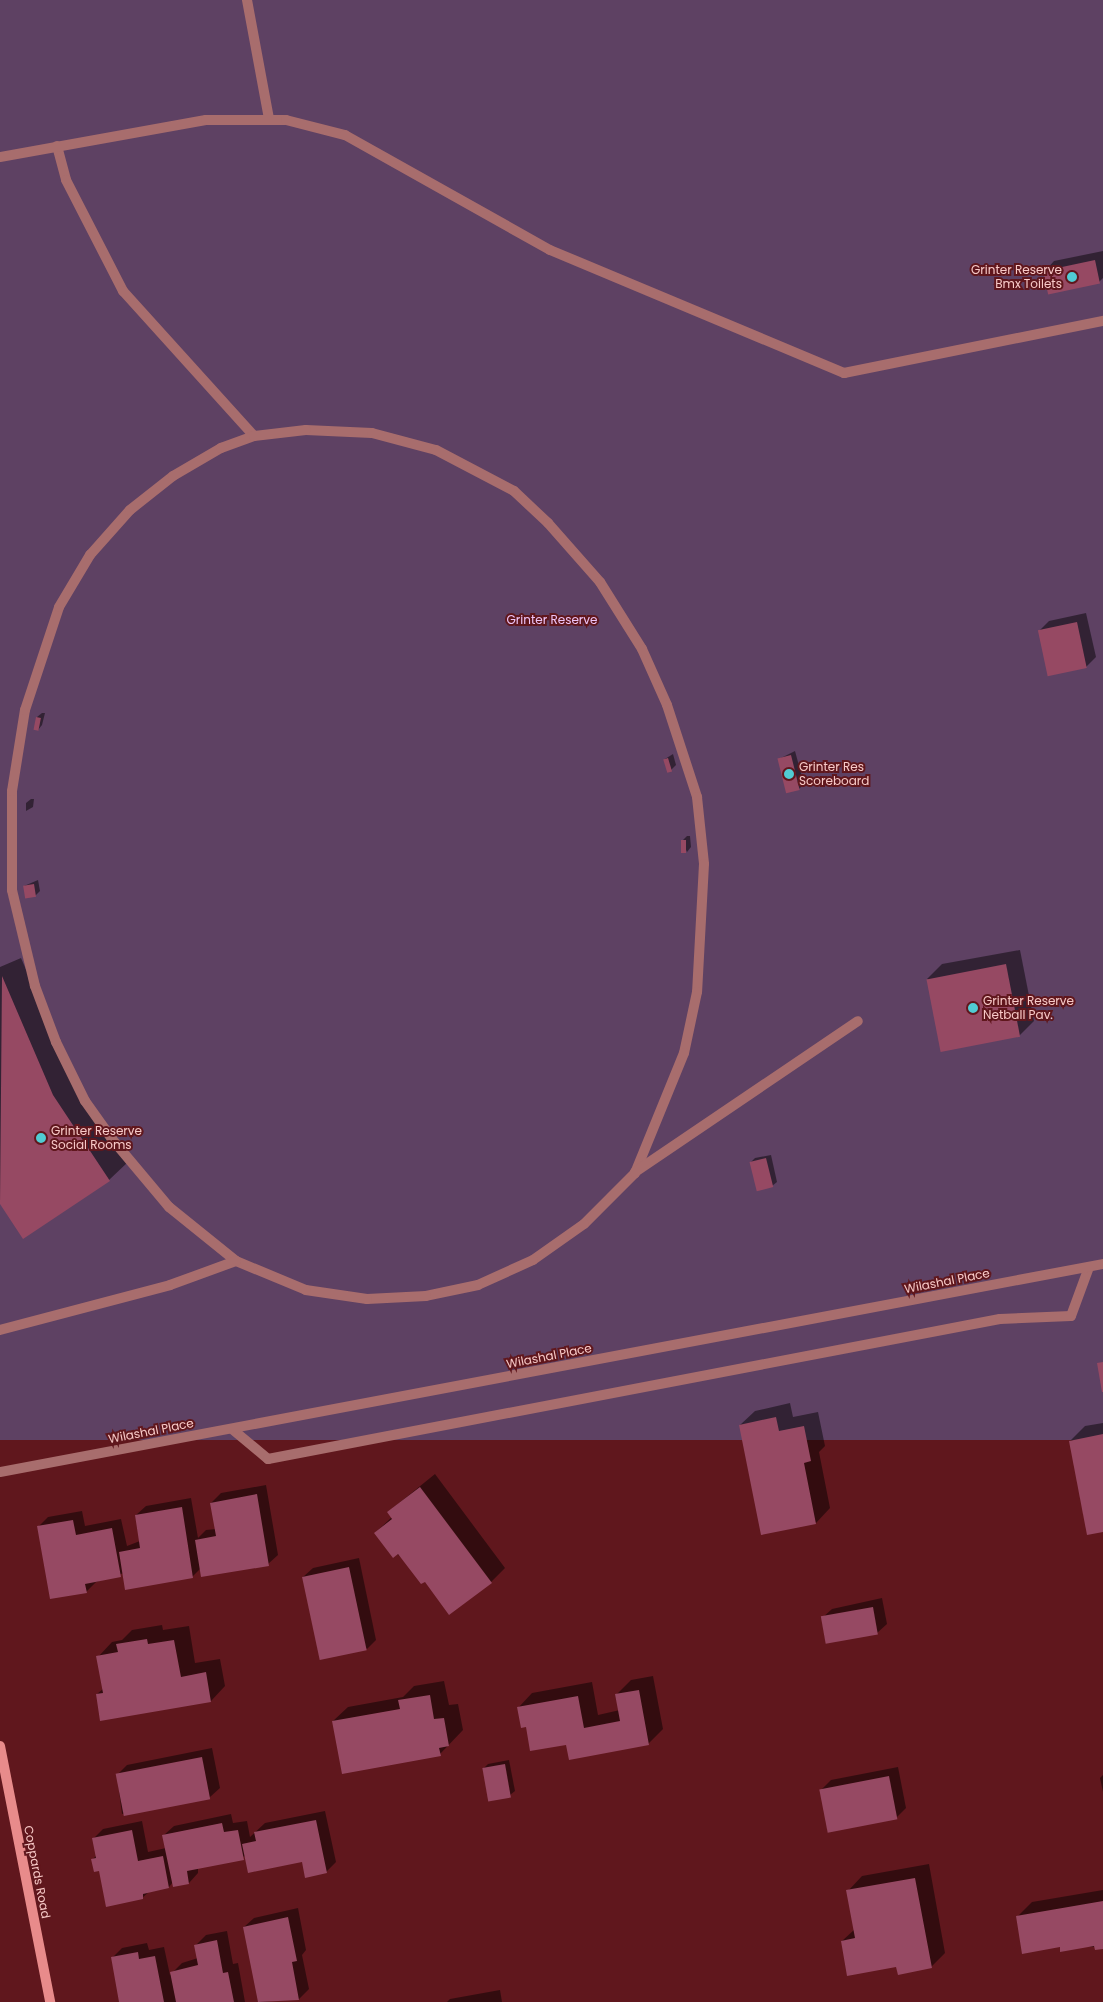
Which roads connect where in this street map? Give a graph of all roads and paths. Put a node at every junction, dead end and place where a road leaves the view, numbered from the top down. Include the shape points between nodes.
1 (248, 0) edge
2 (269, 119) junction
3 (56, 146) junction
4 (0, 157) edge
5 (1103, 321) edge
6 (254, 436) junction
7 (858, 1021) dead end
8 (635, 1172) junction
9 (236, 1261) junction
10 (1103, 1264) edge
11 (1089, 1267) junction
12 (0, 1330) edge
13 (232, 1429) junction
14 (0, 1472) edge
15 (0, 1746) edge
16 (50, 2002) edge

1 - 2 street
2 - 3 street via 206,120
2 - 5 street via 345,135 550,250 844,373
3 - 4 street
3 - 6 street via 66,180 124,291
6 - 8 street via 306,430 372,433 436,450 480,471 514,491 548,523 600,582 642,649 667,705 697,797 704,864 703,932 697,992 684,1053
6 - 9 street via 221,448 173,476 130,510 90,555 59,607 26,710 12,791 12,890 36,986 56,1042 85,1101 112,1139 169,1207
7 - 8 street
8 - 9 street via 584,1224 534,1260 478,1284 434,1294 367,1299 306,1290
9 - 12 street via 170,1285
10 - 11 street, Wilashal Place
11 - 13 street, Wilashal Place
11 - 13 street via 1071,1316 1000,1319 268,1459
13 - 14 street, Wilashal Place
15 - 16 street, Coppards Road

